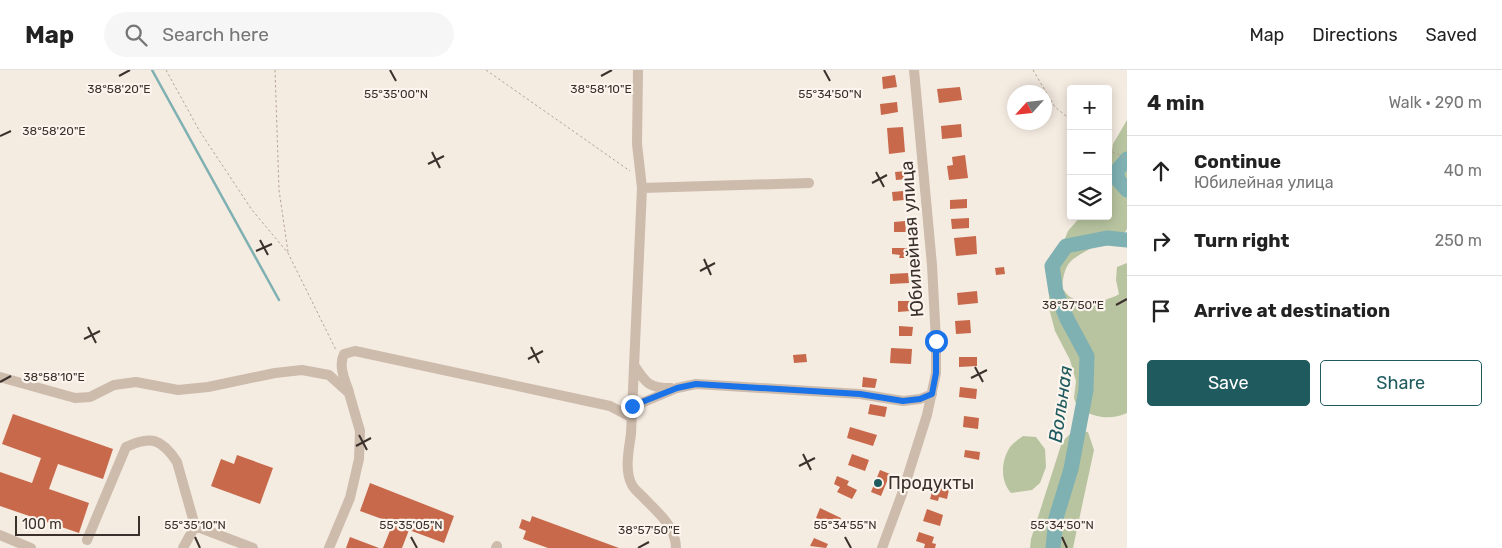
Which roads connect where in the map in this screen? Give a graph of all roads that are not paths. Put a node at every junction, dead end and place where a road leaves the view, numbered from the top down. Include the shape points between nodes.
1 (638, 70) edge
2 (914, 70) edge
3 (809, 183) dead end
4 (642, 188) junction
5 (634, 364) junction
6 (0, 377) edge
7 (677, 388) junction
8 (349, 393) junction
9 (932, 394) junction
10 (632, 412) junction
11 (195, 526) junction
12 (0, 535) edge
13 (87, 540) dead end
14 (31, 548) edge
15 (182, 548) edge
16 (253, 548) edge
17 (329, 548) edge
18 (676, 548) edge
19 (882, 548) edge

1 - 4 street via 637,144
2 - 9 street, Юбилейная улица via 932,265 936,373
3 - 4 street
4 - 5 street
5 - 7 street via 645,382 656,388
5 - 10 street
6 - 8 street via 75,398 90,397 114,385 136,382 178,390 302,370 329,376
7 - 9 street via 696,384 759,387 860,394 903,401
7 - 10 street
8 - 10 street via 341,360 344,354 354,351
8 - 17 street via 360,432 358,459 350,498
9 - 19 street, Юбилейная улица
10 - 18 street via 628,459 632,485 667,522
11 - 13 street via 178,462 158,442 146,439 126,447
11 - 15 street
11 - 16 street
12 - 14 street

